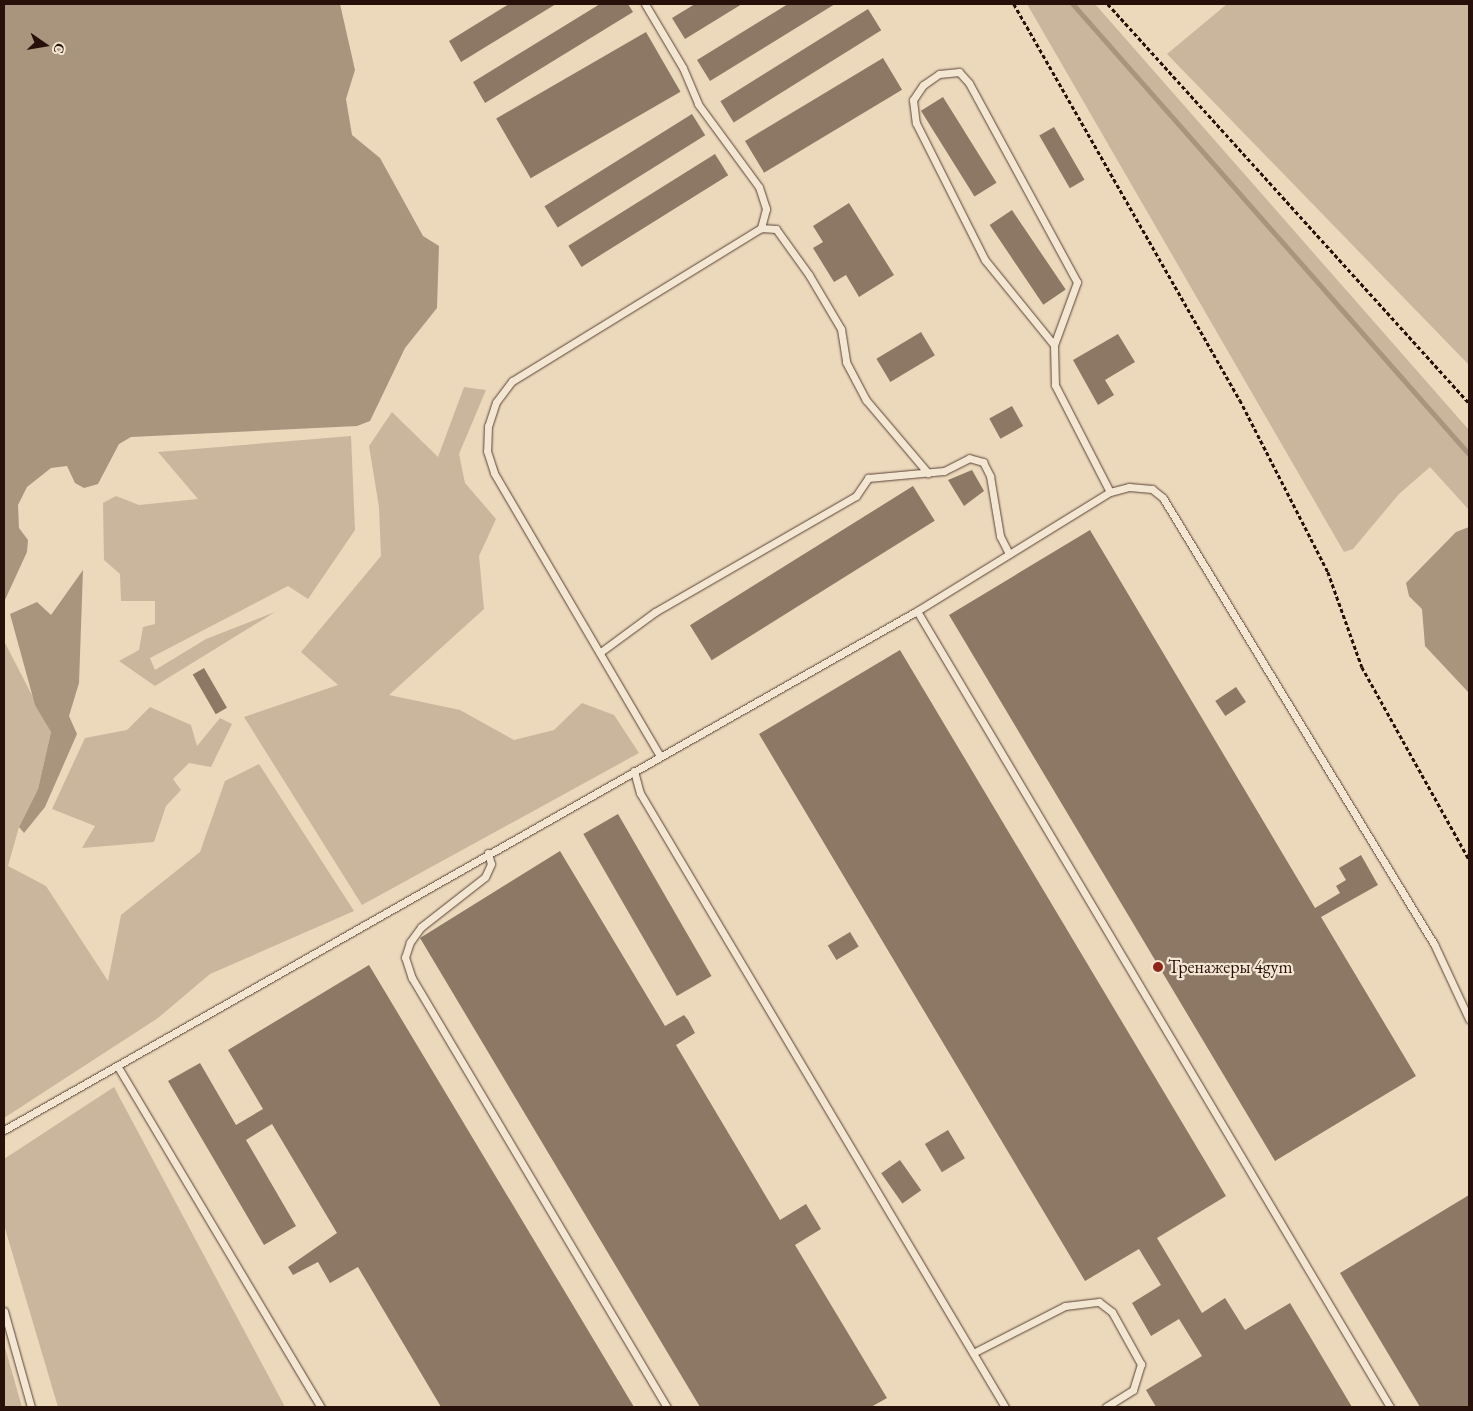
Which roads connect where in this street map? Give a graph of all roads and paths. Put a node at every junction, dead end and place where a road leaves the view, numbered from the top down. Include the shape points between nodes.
1 (644, 4) edge
2 (1014, 4) edge
3 (1108, 4) edge
4 (761, 228) junction
5 (1054, 345) junction
6 (1469, 403) edge
7 (928, 473) junction
8 (1110, 492) junction
9 (1009, 554) junction
10 (917, 611) junction
11 (602, 651) junction
12 (660, 756) junction
13 (634, 771) junction
14 (488, 853) junction
15 (1469, 859) edge
16 (1469, 1019) edge
17 (118, 1067) junction
18 (4, 1130) edge
19 (4, 1311) edge
20 (973, 1354) junction
21 (32, 1407) edge
22 (321, 1407) edge
23 (667, 1407) edge
24 (1005, 1407) edge
25 (1106, 1407) edge
26 (1390, 1407) edge

1 - 4 lane via 683,68 698,104 760,187 766,208
2 - 15 path via 1240,400 1328,572 1362,667
3 - 6 path
4 - 7 lane via 776,229 809,275 842,329 846,362 866,400
4 - 11 lane via 512,381 496,402 487,442 494,473
5 - 5 lane via 984,260 916,124 913,100 923,85 939,74 959,72 969,84 1077,282
5 - 8 lane via 1055,386
7 - 9 lane via 970,458 983,462 990,476 1000,536
7 - 11 lane via 868,478 856,496 655,612
8 - 9 lane
8 - 16 lane via 1129,486 1152,489 1163,498 1434,944
9 - 10 lane
10 - 12 lane
10 - 26 lane
11 - 12 lane
12 - 13 lane
13 - 14 lane
13 - 20 lane via 640,793
14 - 17 lane
14 - 23 lane via 491,864 485,877 421,927 410,942 405,957 412,978
17 - 18 lane
17 - 22 lane
19 - 21 lane
20 - 24 lane
20 - 25 lane via 1065,1306 1098,1302 1112,1312 1141,1364 1133,1390

